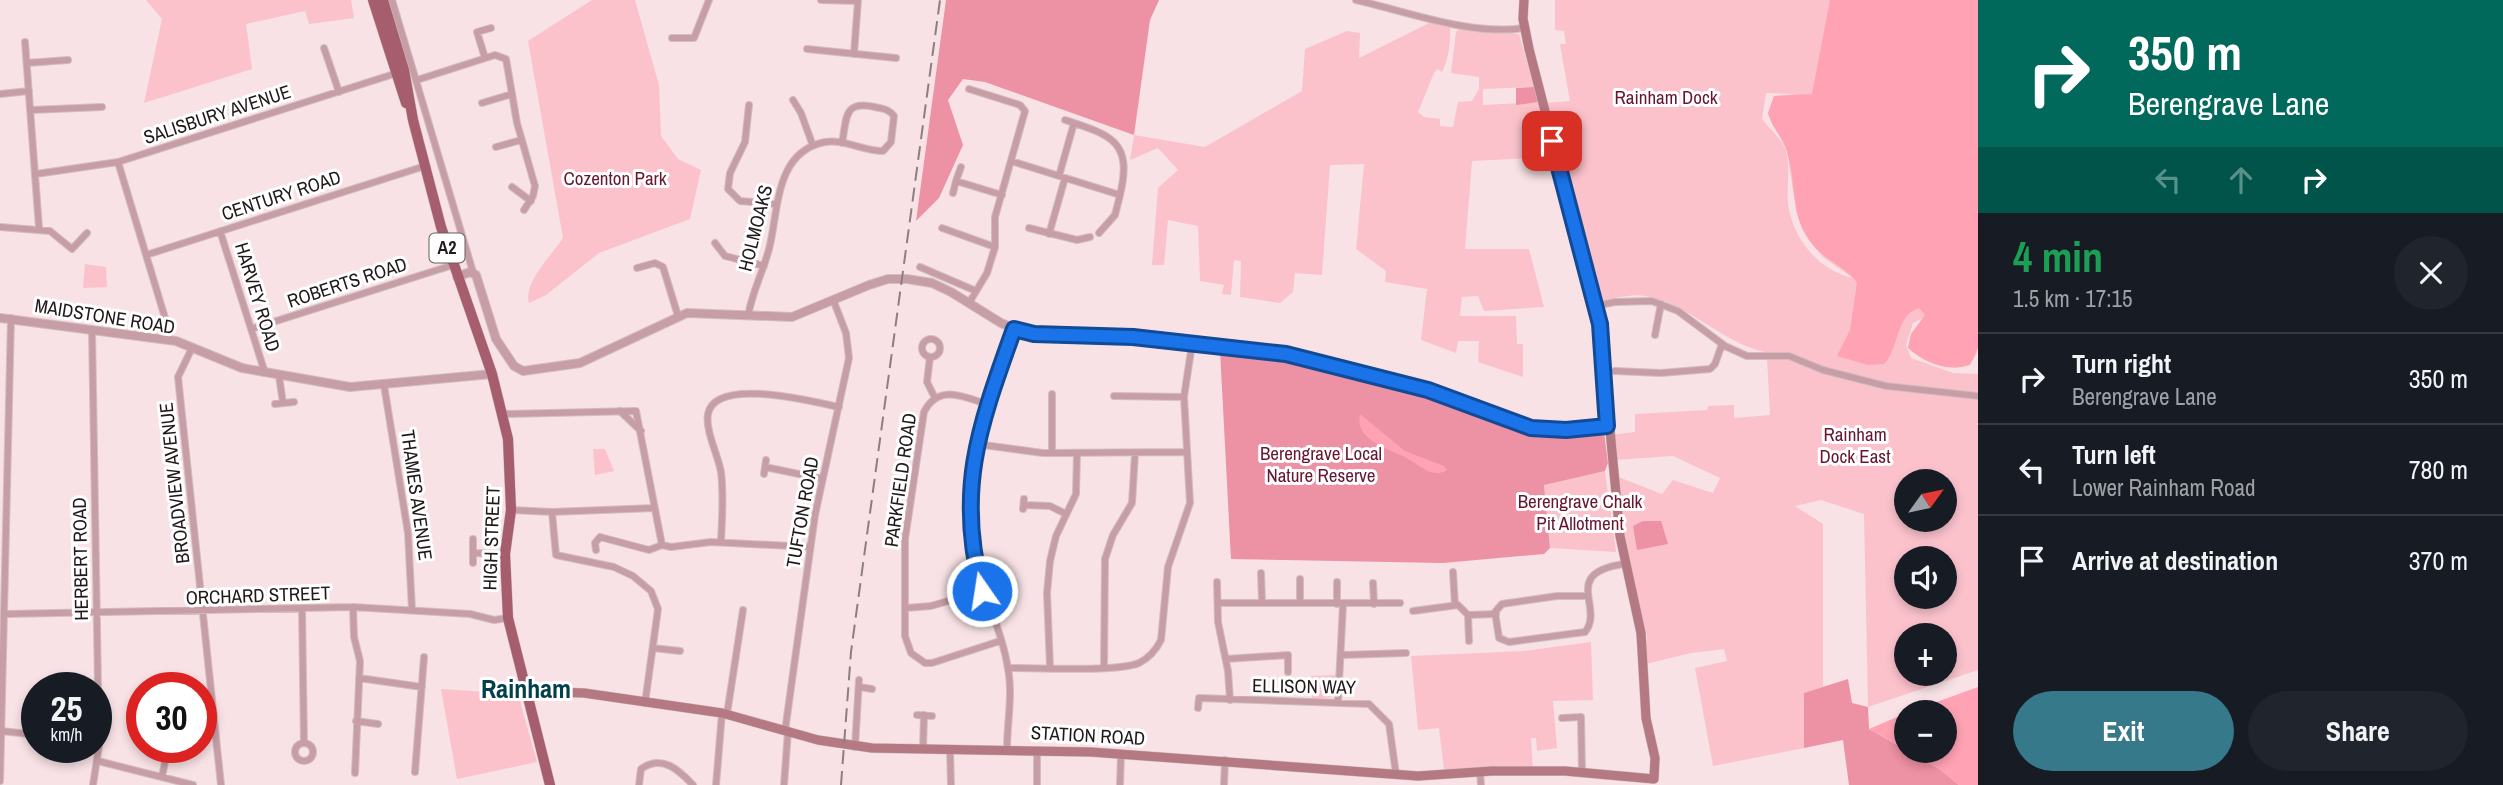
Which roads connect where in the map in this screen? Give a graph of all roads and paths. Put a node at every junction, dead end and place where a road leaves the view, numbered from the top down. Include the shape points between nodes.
1 (373, 0) edge
2 (383, 0) edge
3 (392, 0) edge
4 (709, 0) edge
5 (821, 0) edge
6 (1356, 0) edge
7 (1524, 0) edge
8 (858, 1) edge
9 (491, 28) dead end
10 (1524, 28) junction
11 (672, 38) dead end
12 (25, 43) dead end
13 (324, 48) dead end
14 (807, 49) dead end
15 (854, 54) junction
16 (485, 58) junction
17 (896, 58) dead end
18 (68, 60) dead end
19 (27, 63) junction
20 (400, 71) junction
21 (416, 80) junction
22 (969, 89) dead end
23 (29, 91) junction
24 (338, 92) junction
25 (0, 93) edge
26 (981, 93) junction
27 (512, 94) junction
28 (793, 100) dead end
29 (980, 101) dead end
30 (482, 103) dead end
31 (749, 105) dead end
32 (102, 107) dead end
33 (31, 110) junction
34 (1065, 120) dead end
35 (1074, 123) junction
36 (435, 138) junction
37 (522, 140) junction
38 (419, 143) junction
39 (842, 143) junction
40 (813, 145) junction
41 (496, 147) dead end
42 (1012, 161) junction
43 (118, 162) junction
44 (425, 166) junction
45 (961, 167) dead end
46 (36, 174) junction
47 (1062, 177) junction
48 (956, 181) junction
49 (512, 187) dead end
50 (953, 192) dead end
51 (1002, 195) junction
52 (1120, 195) junction
53 (531, 201) junction
54 (775, 204) junction
55 (524, 210) dead end
56 (0, 226) edge
57 (942, 228) dead end
58 (1029, 228) dead end
59 (38, 229) junction
60 (220, 231) junction
61 (86, 233) dead end
62 (1099, 233) dead end
63 (1049, 234) junction
64 (1090, 237) dead end
65 (715, 243) dead end
66 (995, 247) junction
67 (146, 255) junction
68 (725, 256) junction
69 (720, 264) dead end
70 (453, 265) junction
71 (764, 266) junction
72 (920, 267) dead end
73 (637, 269) dead end
74 (473, 272) junction
75 (457, 277) junction
76 (976, 291) junction
77 (834, 302) junction
78 (969, 303) junction
79 (1661, 304) junction
80 (1595, 306) junction
81 (678, 316) junction
82 (748, 316) junction
83 (0, 318) edge
84 (12, 318) junction
85 (251, 329) junction
86 (1014, 329) junction
87 (92, 331) junction
88 (1655, 335) dead end
89 (169, 340) junction
90 (1192, 344) junction
91 (1722, 344) junction
92 (192, 348) junction
93 (930, 357) dead end
94 (1615, 371) dead end
95 (265, 373) junction
96 (492, 374) junction
97 (279, 376) junction
98 (384, 385) junction
99 (1052, 394) dead end
100 (1114, 396) dead end
101 (1978, 396) edge
102 (1184, 397) junction
103 (934, 398) junction
104 (294, 402) dead end
105 (986, 404) junction
106 (839, 408) junction
107 (503, 415) junction
108 (1607, 426) junction
109 (976, 444) junction
110 (1187, 452) junction
111 (1052, 453) junction
112 (1077, 453) junction
113 (1135, 453) junction
114 (765, 467) dead end
115 (823, 478) junction
116 (1024, 505) dead end
117 (654, 508) junction
118 (511, 510) junction
119 (552, 512) junction
120 (1066, 514) junction
121 (473, 539) dead end
122 (721, 542) junction
123 (663, 545) junction
124 (810, 547) junction
125 (596, 550) dead end
126 (473, 553) junction
127 (505, 554) junction
128 (3, 562) edge
129 (473, 564) dead end
130 (1624, 564) junction
131 (1453, 572) dead end
132 (1259, 577) dead end
133 (1300, 579) dead end
134 (1217, 582) dead end
135 (1336, 582) dead end
136 (1373, 583) dead end
137 (982, 591) junction
138 (1587, 596) junction
139 (1262, 602) junction
140 (1218, 603) junction
141 (1300, 603) junction
142 (1400, 603) dead end
143 (1340, 604) junction
144 (1374, 604) junction
145 (1455, 605) junction
146 (354, 607) junction
147 (906, 608) junction
148 (302, 609) junction
149 (412, 610) junction
150 (743, 610) dead end
151 (1413, 611) dead end
152 (204, 612) junction
153 (6, 614) junction
154 (97, 614) junction
155 (1496, 614) junction
156 (1468, 615) junction
157 (508, 618) junction
158 (1000, 641) junction
159 (1469, 641) dead end
160 (653, 648) junction
161 (1406, 653) dead end
162 (1342, 655) junction
163 (424, 657) dead end
164 (1226, 659) junction
165 (676, 660) dead end
166 (1051, 667) junction
167 (1104, 667) junction
168 (1008, 668) junction
169 (97, 672) edge
170 (1289, 672) dead end
171 (359, 678) junction
172 (422, 687) junction
173 (872, 689) dead end
174 (525, 691) junction
175 (1230, 700) junction
176 (1338, 702) junction
177 (645, 703) junction
178 (1198, 708) dead end
179 (724, 713) junction
180 (924, 715) dead end
181 (1562, 718) dead end
182 (356, 722) junction
183 (378, 724) dead end
184 (1, 731) edge
185 (786, 731) junction
186 (21, 733) edge
187 (303, 743) dead end
188 (855, 747) junction
189 (1007, 749) junction
190 (923, 750) junction
191 (950, 750) junction
192 (1037, 750) junction
193 (1121, 754) junction
194 (1226, 760) junction
195 (98, 763) edge
196 (106, 763) edge
197 (165, 763) edge
198 (357, 769) dead end
199 (1480, 771) junction
200 (415, 772) dead end
201 (1582, 772) junction
202 (1396, 774) junction
203 (162, 777) junction
204 (0, 781) edge
205 (1655, 782) edge
206 (93, 785) edge
207 (193, 785) edge
208 (221, 785) edge
209 (550, 785) edge
210 (639, 785) edge
211 (693, 785) edge
212 (716, 785) edge
213 (784, 785) edge
214 (951, 785) edge
215 (1037, 785) edge
216 (1120, 785) edge
217 (1224, 785) edge
218 (1480, 785) edge

1 - 20 main road, A2
2 - 20 main road, A2
3 - 21 street
4 - 11 street via 694,37
5 - 8 street
6 - 10 street via 1466,25 1503,31
7 - 10 main road
8 - 15 street
9 - 16 street via 474,33
10 - 80 main road
12 - 19 street
13 - 24 street
14 - 15 street
15 - 17 street
16 - 21 street
16 - 27 street via 498,55 506,59
18 - 19 street
19 - 23 street
20 - 24 street, SALISBURY AVENUE
20 - 38 main road, A2
21 - 36 street
22 - 26 street
23 - 25 street
23 - 33 street
24 - 43 street, SALISBURY AVENUE
26 - 29 street
26 - 42 street via 1024,108
27 - 30 street
27 - 37 street
28 - 40 street
31 - 54 street via 745,142 730,173 729,189 740,201
32 - 33 street
33 - 46 street
34 - 35 street
35 - 47 street
35 - 52 street via 1105,132 1114,141 1126,167
36 - 38 street
36 - 74 street
37 - 41 street
37 - 53 street via 535,182
38 - 44 main road, A2
39 - 39 street via 886,149 894,116 887,110 854,106
39 - 40 street
40 - 54 street, HOLMOAKS via 793,162
42 - 47 street
42 - 51 street
43 - 46 street, SALISBURY AVENUE
43 - 67 street
44 - 60 street, CENTURY ROAD
44 - 70 main road, A2
45 - 48 street
46 - 59 street
47 - 52 street
47 - 63 street
48 - 50 street
48 - 51 street
49 - 53 street
51 - 66 street via 995,217
52 - 62 street via 1109,224
53 - 55 street
54 - 71 street, HOLMOAKS
56 - 59 street
57 - 66 street
58 - 63 street
59 - 61 street via 53,232 72,249
60 - 67 street, CENTURY ROAD
60 - 85 street, HARVEY ROAD
63 - 64 street via 1077,240
65 - 68 street
66 - 76 street
67 - 89 street
68 - 69 street
68 - 71 street
70 - 75 main road, A2
70 - 85 street, ROBERTS ROAD
71 - 82 street, HOLMOAKS
72 - 76 street
73 - 81 street via 661,264
74 - 75 street
74 - 81 street via 496,338 518,370 580,363
75 - 96 main road, A2
76 - 78 street
77 - 78 street via 888,279 932,283
77 - 82 street via 792,317
77 - 106 street, TUFTON ROAD via 849,349
78 - 86 street
79 - 80 street via 1637,300
79 - 88 street
79 - 91 street
80 - 108 main road
81 - 82 street via 700,312
83 - 84 street, MAIDSTONE ROAD
84 - 87 street, MAIDSTONE ROAD
84 - 128 street
85 - 95 street, HARVEY ROAD
86 - 90 street
86 - 105 street
87 - 89 street, MAIDSTONE ROAD
87 - 154 street, HERBERT ROAD
89 - 92 street, MAIDSTONE ROAD
90 - 102 street
90 - 108 street via 1317,360 1428,390 1531,428
91 - 94 street via 1710,369
91 - 101 street via 1752,357 1789,356 1886,386
92 - 95 street, MAIDSTONE ROAD via 232,366
92 - 152 street, BROADVIEW AVENUE via 178,377
93 - 103 street via 927,382
95 - 97 street, MAIDSTONE ROAD
96 - 98 street, MAIDSTONE ROAD
96 - 107 main road, HIGH STREET / A2
97 - 98 street, MAIDSTONE ROAD via 350,387
97 - 104 street via 279,403
98 - 149 street, THAMES AVENUE via 408,533
99 - 111 street
100 - 102 street
102 - 110 street
103 - 105 street, PARKFIELD ROAD via 955,394
103 - 147 street, PARKFIELD ROAD via 924,412 905,539
105 - 109 street
106 - 115 street, TUFTON ROAD
106 - 122 street via 766,395 725,396 715,401 708,417 721,473
107 - 117 street via 618,410 641,431
107 - 118 main road, HIGH STREET / A2 via 511,454
108 - 130 main road
109 - 111 street
109 - 137 street via 970,513
110 - 113 street
110 - 167 street via 1190,503 1168,567 1161,640 1140,662
111 - 112 street
112 - 113 street
112 - 120 street via 1076,494
113 - 167 street via 1132,503 1105,559
114 - 115 street
115 - 124 street, TUFTON ROAD
116 - 120 street via 1051,506
117 - 119 street
117 - 123 street
118 - 119 street
118 - 127 main road, HIGH STREET / A2
119 - 160 street via 556,555 614,567 652,591 658,608
120 - 166 street via 1049,561
121 - 126 street
122 - 123 street
122 - 124 street
123 - 125 street via 649,550 600,537
124 - 185 street, TUFTON ROAD
126 - 127 street
126 - 129 street
127 - 157 main road, HIGH STREET / A2
128 - 153 street
130 - 138 street via 1595,574
130 - 205 main road via 1641,630
131 - 145 street
132 - 139 street
133 - 141 street
134 - 140 street
135 - 143 street
136 - 144 street
137 - 147 street via 929,607
137 - 158 street
138 - 155 street via 1502,604
138 - 155 street via 1590,624 1579,635 1509,642 1499,638
139 - 140 street
139 - 141 street
140 - 164 street
141 - 143 street
142 - 144 street
143 - 144 street
143 - 162 street
145 - 151 street
145 - 156 street
146 - 148 street, ORCHARD STREET
146 - 149 street, ORCHARD STREET
146 - 171 street
147 - 158 street, PARKFIELD ROAD via 906,645 925,663 941,662
148 - 152 street, ORCHARD STREET
148 - 187 street
149 - 157 street, ORCHARD STREET
150 - 179 street
152 - 154 street, ORCHARD STREET
152 - 208 street, BROADVIEW AVENUE
153 - 154 street, ORCHARD STREET
153 - 184 street
154 - 169 street, HERBERT ROAD
155 - 156 street
156 - 159 street
157 - 174 main road, HIGH STREET / A2
158 - 168 street
160 - 165 street via 678,651
160 - 177 street
161 - 162 street
162 - 176 street
163 - 172 street
164 - 170 street via 1288,655
164 - 175 street
166 - 167 street
166 - 168 street
168 - 189 street
171 - 172 street
171 - 182 street
172 - 200 street
173 - 188 street via 859,684
174 - 177 main road, STATION ROAD via 584,693
174 - 209 main road, HIGH STREET / A2
175 - 176 street, ELLISON WAY
175 - 178 street, ELLISON WAY via 1199,698
176 - 202 street, ELLISON WAY via 1369,704 1386,719
177 - 179 main road, STATION ROAD
179 - 185 main road, STATION ROAD
179 - 212 street
180 - 190 street
181 - 201 street via 1581,717
182 - 183 street
182 - 198 street
184 - 186 street
184 - 204 street
185 - 188 main road, STATION ROAD
185 - 213 street, TUFTON ROAD
188 - 190 main road, STATION ROAD
189 - 191 main road, STATION ROAD
189 - 192 main road, STATION ROAD
190 - 191 main road, STATION ROAD
191 - 214 street
192 - 193 main road, STATION ROAD
192 - 215 street
193 - 194 main road, STATION ROAD
193 - 216 street
194 - 202 main road, STATION ROAD
194 - 217 street
195 - 206 street, HERBERT ROAD
196 - 203 street
197 - 203 street
199 - 201 main road, STATION ROAD
199 - 202 main road, STATION ROAD
199 - 218 street
201 - 205 main road, STATION ROAD
203 - 207 street
210 - 211 street via 642,769 663,762

